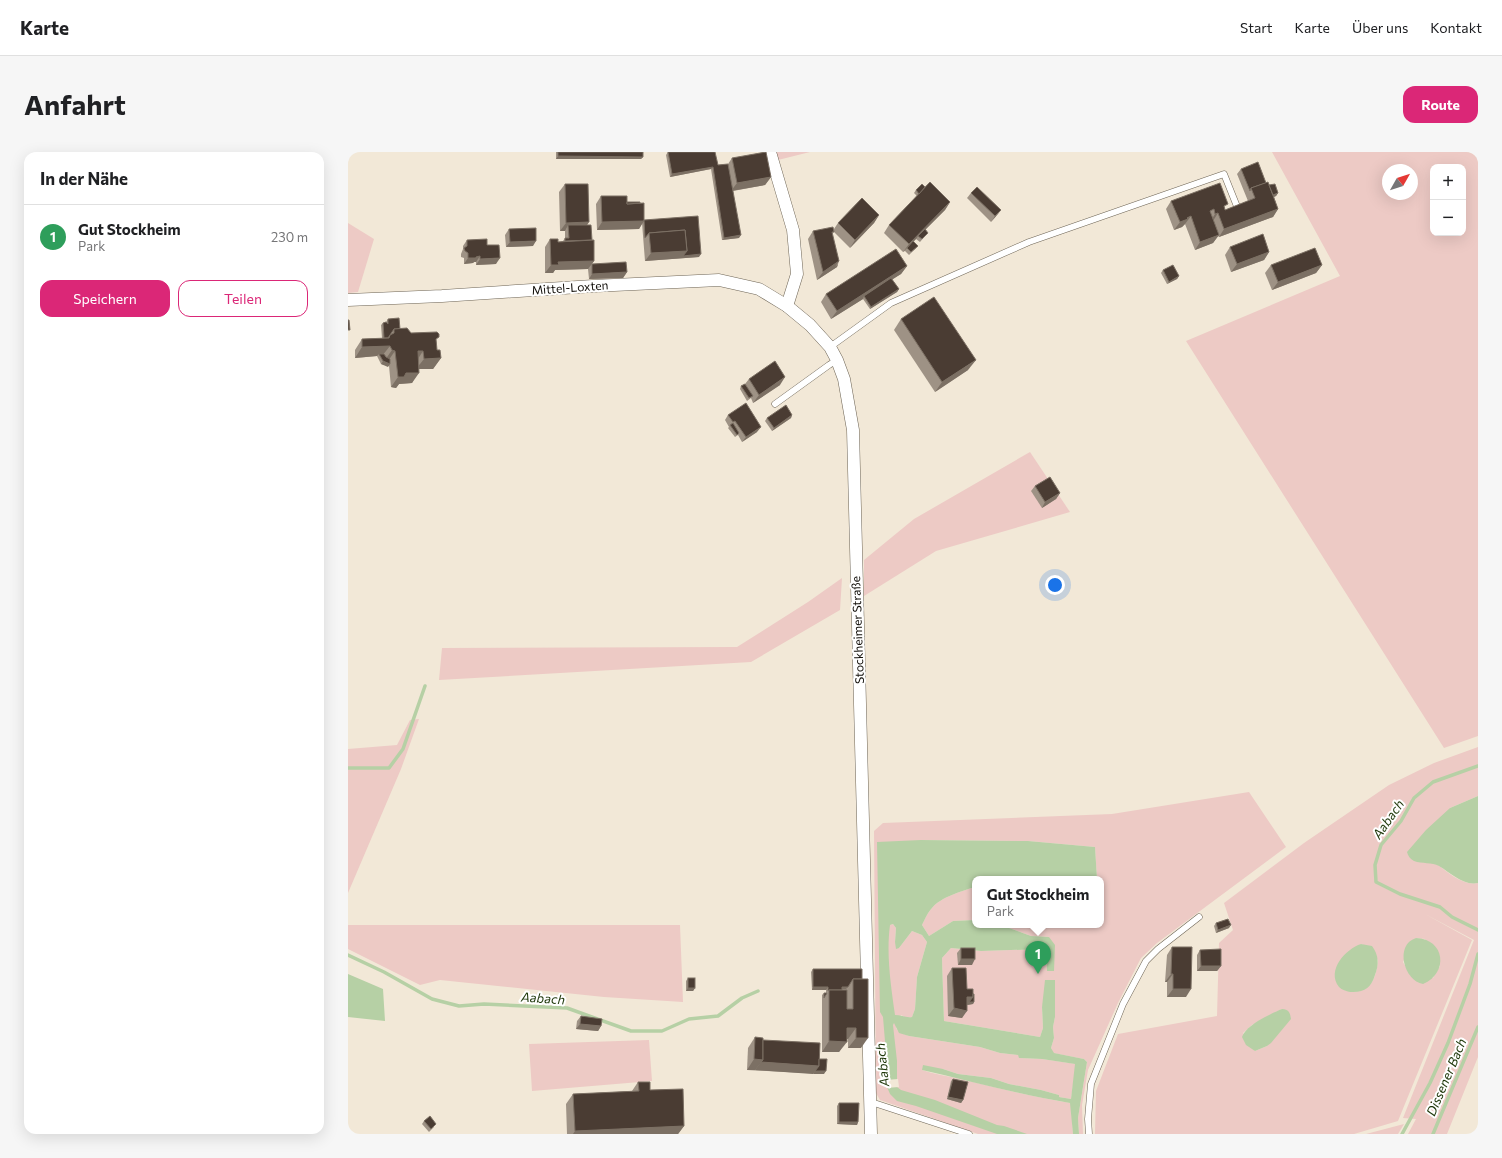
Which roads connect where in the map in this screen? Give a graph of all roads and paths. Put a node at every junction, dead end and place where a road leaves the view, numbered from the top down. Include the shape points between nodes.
1 (770, 152) edge
2 (1238, 209) edge
3 (348, 300) edge
4 (788, 306) junction
5 (830, 347) junction
6 (837, 360) junction
7 (775, 404) dead end
8 (1199, 917) dead end
9 (871, 1102) junction
10 (871, 1134) edge
11 (969, 1134) edge
12 (1089, 1134) edge

1 - 4 street via 793,230 797,274
2 - 5 lane via 1224,174 1029,242 906,296 891,303
3 - 4 street, Mittel-Loxten via 719,280 759,289
4 - 5 street, Stockheimer Straße
5 - 6 street, Stockheimer Straße
6 - 7 lane
6 - 9 street, Stockheimer Straße via 844,379 853,430
8 - 12 lane via 1146,961 1122,1004 1091,1084
9 - 10 street, Stockheimer Straße
9 - 11 lane

